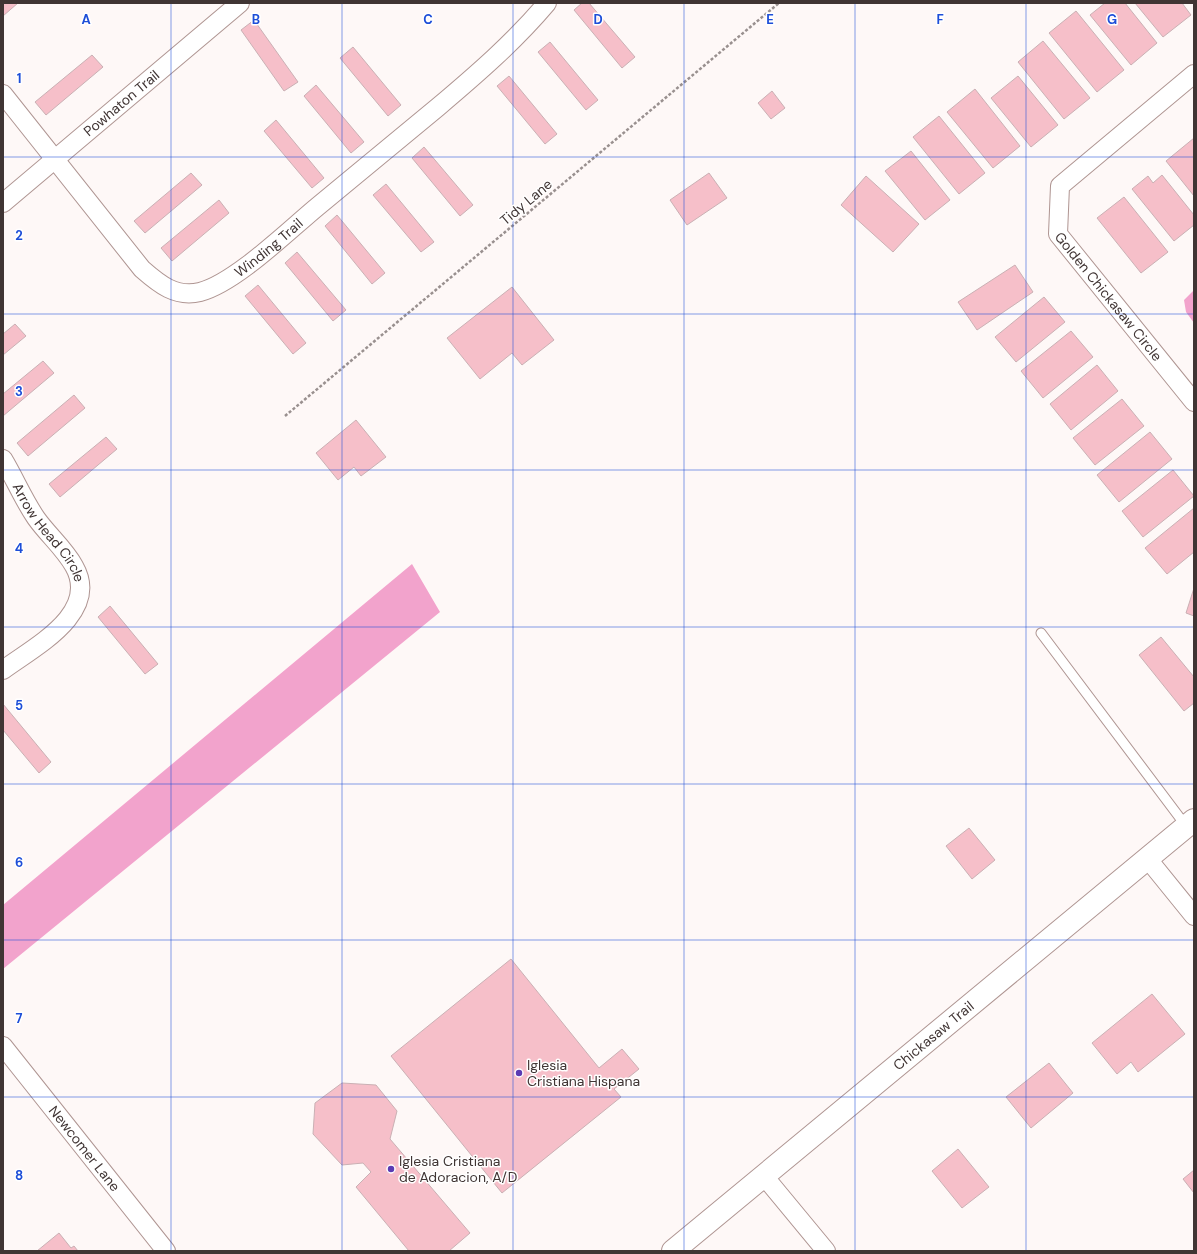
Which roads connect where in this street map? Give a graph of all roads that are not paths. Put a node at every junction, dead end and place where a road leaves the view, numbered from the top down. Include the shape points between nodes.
1 (240, 3) edge
2 (547, 3) edge
3 (1194, 74) edge
4 (3, 94) edge
5 (56, 160) junction
6 (3, 203) edge
7 (1194, 402) edge
8 (3, 460) edge
9 (1041, 633) dead end
10 (3, 670) edge
11 (1190, 823) edge
12 (1147, 858) junction
13 (1194, 916) edge
14 (3, 1046) edge
15 (764, 1176) junction
16 (166, 1251) edge
17 (673, 1251) edge
18 (826, 1251) edge

1 - 5 street, Powhaton Trail
2 - 5 street, Winding Trail via 493,60 423,119 248,264 214,287 200,292 170,291 142,269
3 - 7 street, Golden Chickasaw Circle via 1060,186 1058,234
4 - 5 street, Winding Trail
5 - 6 street, Powhaton Trail
8 - 10 street, Arrow Head Circle via 37,519 64,550 81,580 78,604 70,618
9 - 11 lane
11 - 12 street, Chickasaw Trail
12 - 13 street
12 - 15 street, Chickasaw Trail
14 - 16 street, Newcomer Lane
15 - 17 street, Chickasaw Trail
15 - 18 street

